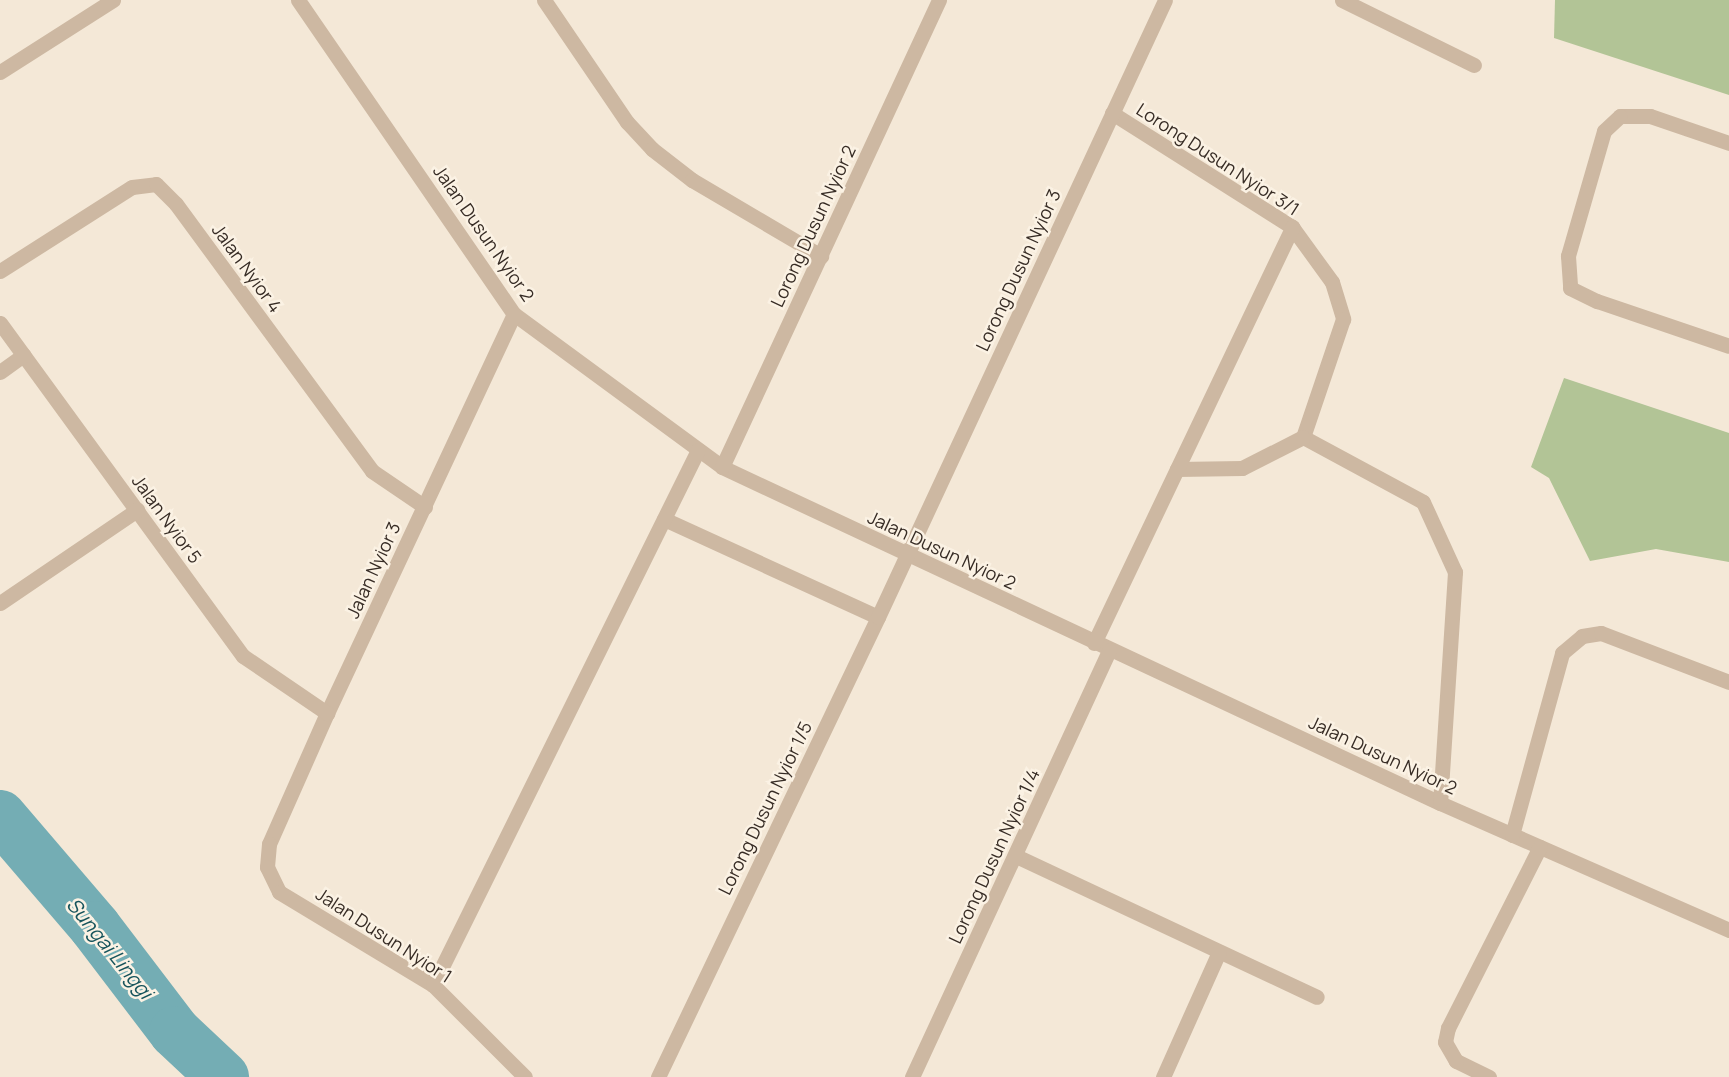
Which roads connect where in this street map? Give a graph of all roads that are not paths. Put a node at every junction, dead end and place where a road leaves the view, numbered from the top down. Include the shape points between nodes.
1 (112, 0) edge
2 (298, 0) edge
3 (544, 0) edge
4 (939, 0) edge
5 (1165, 0) edge
6 (1342, 0) edge
7 (1474, 65) dead end
8 (0, 72) edge
9 (1112, 113) junction
10 (1729, 144) edge
11 (1292, 227) junction
12 (821, 256) junction
13 (0, 271) edge
14 (514, 314) junction
15 (0, 322) edge
16 (1729, 346) edge
17 (23, 355) junction
18 (0, 372) edge
19 (1303, 437) junction
20 (698, 450) junction
21 (722, 467) junction
22 (1177, 469) junction
23 (425, 507) junction
24 (136, 510) junction
25 (664, 519) junction
26 (907, 556) junction
27 (0, 603) edge
28 (878, 617) junction
29 (1094, 643) junction
30 (1109, 650) junction
31 (1729, 682) edge
32 (327, 713) junction
33 (1440, 804) junction
34 (1512, 835) junction
35 (269, 844) joint
36 (1540, 847) junction
37 (1016, 856) junction
38 (1729, 930) edge
39 (1219, 952) junction
40 (433, 985) junction
41 (1317, 997) dead end
42 (525, 1077) edge
43 (658, 1077) edge
44 (912, 1077) edge
45 (1163, 1077) edge
46 (1489, 1077) edge

1 - 8 street
2 - 14 street, Jalan Dusun Nyior 2
3 - 12 street via 627,122 652,149 692,180
4 - 12 street, Lorong Dusun Nyior 2
5 - 9 street, Lorong Dusun Nyior 3
6 - 7 street
9 - 11 street, Lorong Dusun Nyior 3/1
9 - 26 street, Lorong Dusun Nyior 3
10 - 16 street via 1650,116 1620,116 1604,131 1568,256 1570,288
11 - 19 street, Lorong Dusun Nyior 3/1 via 1332,282 1343,319
11 - 22 street
12 - 21 street, Lorong Dusun Nyior 2
13 - 23 street, Jalan Nyior 4 via 132,187 156,184 176,204 372,471
14 - 20 street, Jalan Dusun Nyior 2
14 - 23 street, Jalan Nyior 3
15 - 17 street, Jalan Nyior 5
17 - 18 street
17 - 24 street, Jalan Nyior 5
19 - 22 street via 1242,468
19 - 33 street via 1423,502 1455,572
20 - 21 street, Jalan Dusun Nyior 2
20 - 25 street
21 - 26 street, Jalan Dusun Nyior 2
22 - 29 street
23 - 32 street, Jalan Nyior 3
24 - 27 street
24 - 32 street, Jalan Nyior 5 via 243,656
25 - 28 street
25 - 40 street
26 - 28 street, Lorong Dusun Nyior 1/5
26 - 29 street, Jalan Dusun Nyior 2
28 - 43 street, Lorong Dusun Nyior 1/5
29 - 30 street, Jalan Dusun Nyior 2
30 - 33 street, Jalan Dusun Nyior 2
30 - 37 street, Lorong Dusun Nyior 1/4
31 - 34 street via 1601,633 1582,636 1562,654
32 - 35 street, Jalan Nyior 3
33 - 34 street, Jalan Dusun Nyior 2
34 - 36 street, Jalan Dusun Nyior 2
35 - 40 street, Jalan Dusun Nyior 1 via 267,867 279,892
36 - 38 street, Jalan Dusun Nyior 2
36 - 46 street via 1448,1028 1445,1042 1456,1061
37 - 39 street
37 - 44 street, Lorong Dusun Nyior 1/4
39 - 41 street
39 - 45 street
40 - 42 street, Jalan Dusun Nyior 1

